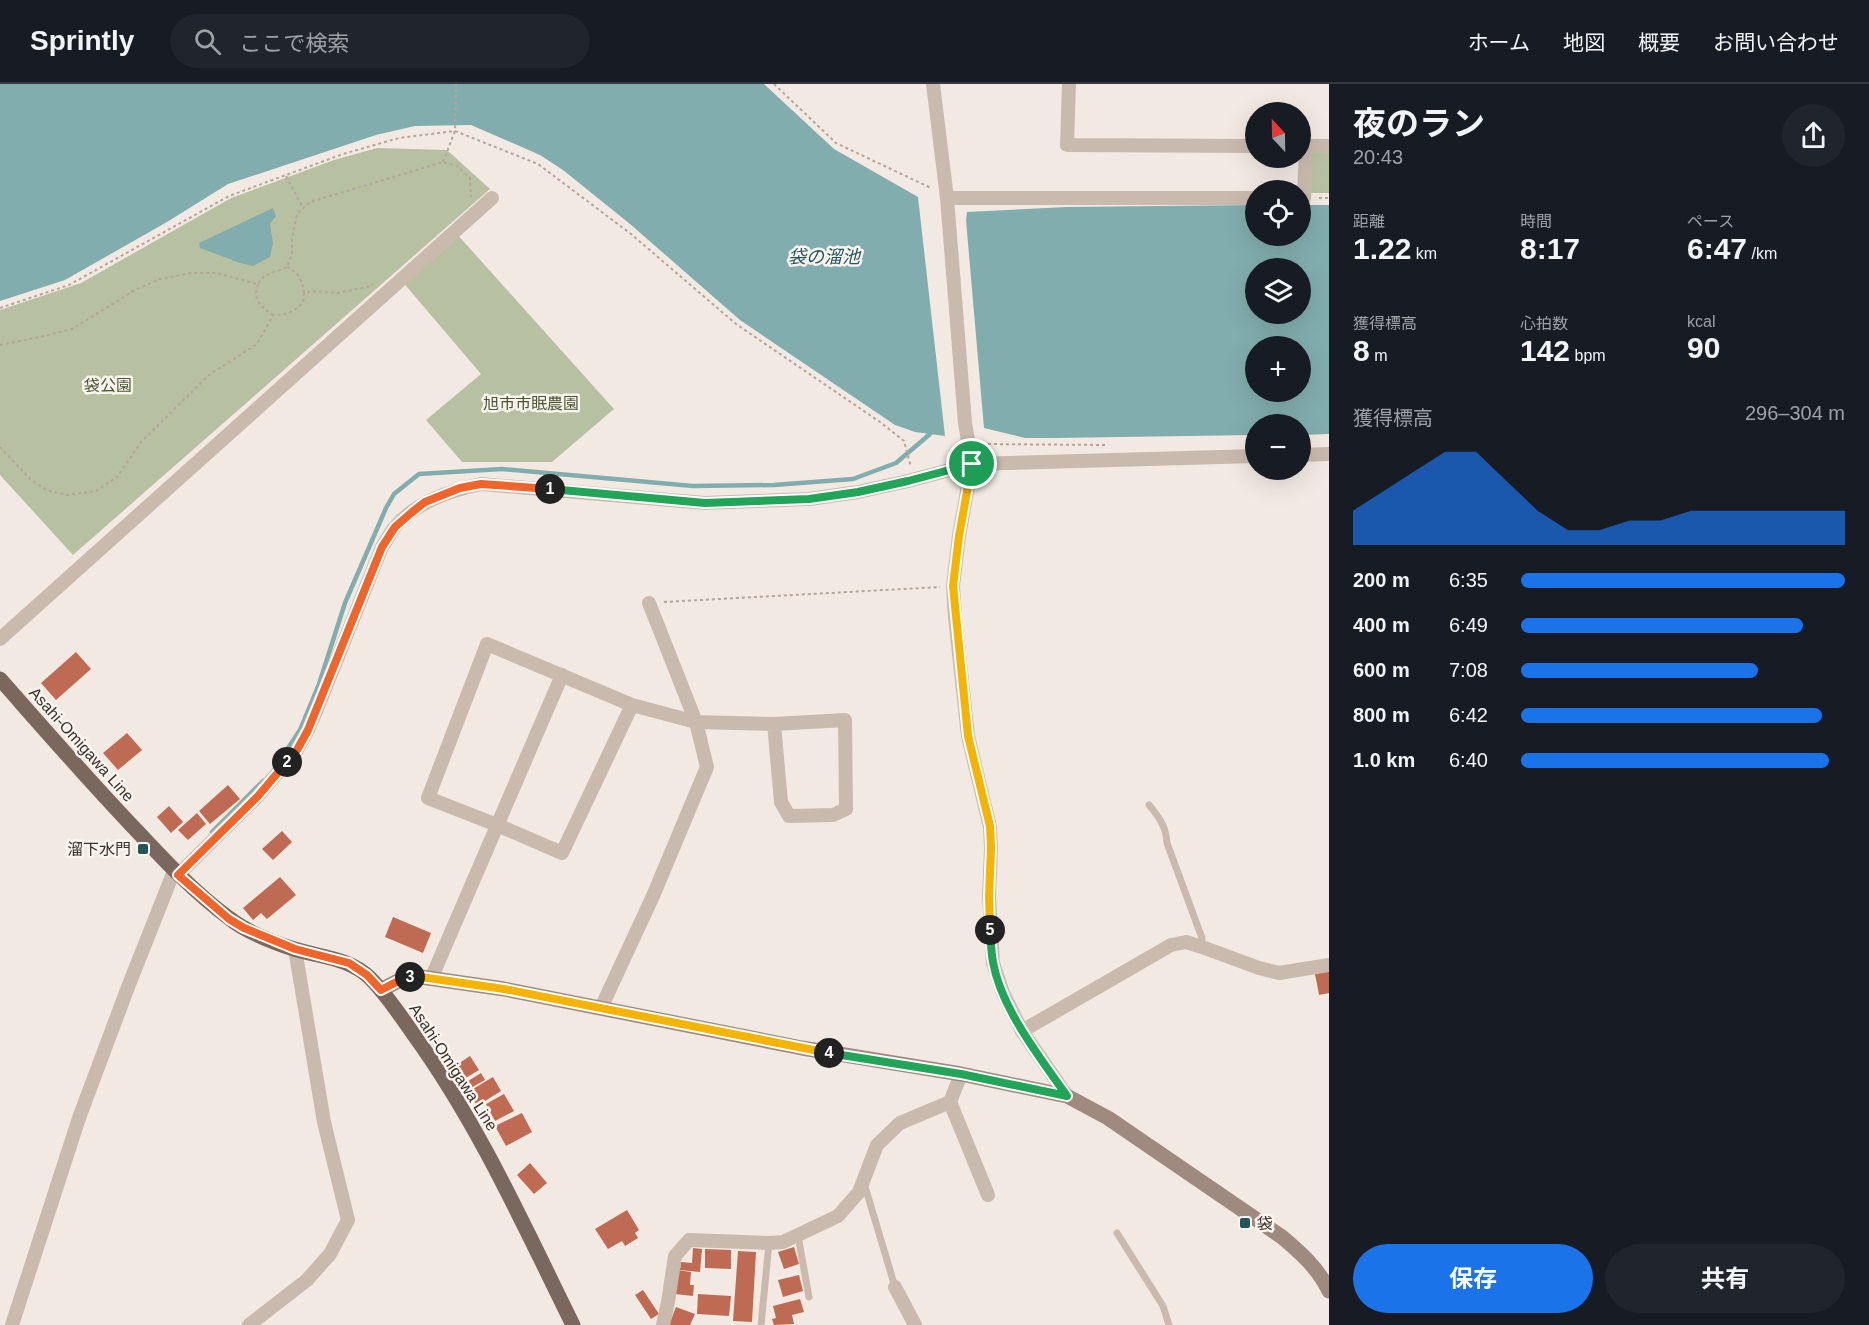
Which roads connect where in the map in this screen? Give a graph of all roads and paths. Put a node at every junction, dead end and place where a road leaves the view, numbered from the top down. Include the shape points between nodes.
1 (456, 84) edge
2 (774, 84) edge
3 (933, 84) edge
4 (1069, 84) edge
5 (455, 131) junction
6 (1245, 146) edge
7 (1311, 146) edge
8 (1329, 146) edge
9 (443, 162) junction
10 (286, 175) junction
11 (934, 190) dead end
12 (471, 197) dead end
13 (492, 198) dead end
14 (946, 198) junction
15 (1245, 198) edge
16 (303, 208) junction
17 (287, 267) junction
18 (380, 278) dead end
19 (258, 284) junction
20 (304, 293) junction
21 (0, 308) edge
22 (273, 315) junction
23 (0, 345) edge
24 (979, 444) dead end
25 (1105, 445) dead end
26 (0, 447) edge
27 (1329, 454) edge
28 (1311, 455) edge
29 (1245, 456) edge
30 (972, 464) junction
31 (914, 479) junction
32 (953, 586) junction
33 (649, 603) joint
34 (0, 639) edge
35 (562, 675) junction
36 (0, 679) edge
37 (632, 705) junction
38 (696, 722) junction
39 (774, 724) junction
40 (1149, 805) dead end
41 (497, 825) junction
42 (176, 873) junction
43 (1202, 947) junction
44 (295, 949) junction
45 (1329, 964) edge
46 (431, 979) junction
47 (381, 990) junction
48 (601, 1008) junction
49 (1022, 1031) junction
50 (961, 1074) junction
51 (1067, 1096) junction
52 (950, 1102) junction
53 (863, 1182) junction
54 (988, 1195) dead end
55 (1117, 1233) dead end
56 (798, 1236) junction
57 (770, 1243) junction
58 (895, 1287) joint
59 (1329, 1292) edge
60 (809, 1297) dead end
61 (12, 1325) edge
62 (249, 1325) edge
63 (573, 1325) edge
64 (663, 1325) edge
65 (761, 1325) edge
66 (915, 1325) edge
67 (1169, 1325) edge

1 - 5 path
2 - 11 path via 836,143
3 - 14 street
4 - 6 street via 1068,145
5 - 9 path
5 - 10 path via 399,138
5 - 31 path via 538,164 631,234 736,324 880,422 904,441
7 - 8 street
9 - 12 path via 457,166 470,178
9 - 16 path via 310,202
10 - 16 path
10 - 21 path via 229,196 69,285
13 - 34 street
14 - 15 street
14 - 30 street
16 - 17 path via 297,214
17 - 19 path via 264,276
17 - 20 path via 300,278
18 - 20 path via 371,286 338,293
19 - 22 path via 255,294 259,304
19 - 23 path via 216,273 160,279 72,329
20 - 22 path via 303,303 295,310
22 - 26 path via 257,344 208,375 141,442 117,477 96,491 67,495 46,490
24 - 25 path
27 - 28 street
29 - 30 street
30 - 31 street
30 - 32 street
31 - 42 street via 809,499 705,503 481,484 425,502 395,527 382,547 313,720 297,750 258,796
32 - 33 path
32 - 49 street via 968,736 990,826 993,963
33 - 38 street
35 - 37 street
35 - 41 street
35 - 41 street via 487,644 428,798
36 - 42 main road, Asahi-Omigawa Line
37 - 38 street
37 - 41 street via 562,853
38 - 39 street
38 - 48 street via 707,767
39 - 39 street via 781,802 789,816 833,815 846,809 845,720
40 - 43 lane via 1162,820
41 - 46 street
42 - 44 main road, Asahi-Omigawa Line via 229,919
42 - 61 street via 79,1118
43 - 45 street via 1280,973
43 - 49 street via 1186,942 1171,945
44 - 47 main road, Asahi-Omigawa Line via 349,963
44 - 62 street via 324,1122 348,1220 330,1254 307,1280
46 - 47 street via 414,976
46 - 48 street
47 - 63 main road, Asahi-Omigawa Line via 432,1060 470,1122
48 - 50 street via 802,1048
49 - 51 street
50 - 51 street
50 - 52 street
51 - 59 street via 1108,1118 1282,1237 1322,1276
52 - 53 street via 900,1123 877,1145
52 - 54 street
53 - 56 street via 860,1192 838,1216
53 - 58 lane
55 - 67 lane via 1163,1306
56 - 57 street
56 - 60 lane
57 - 64 street via 689,1240 675,1256
57 - 65 lane
58 - 66 street

